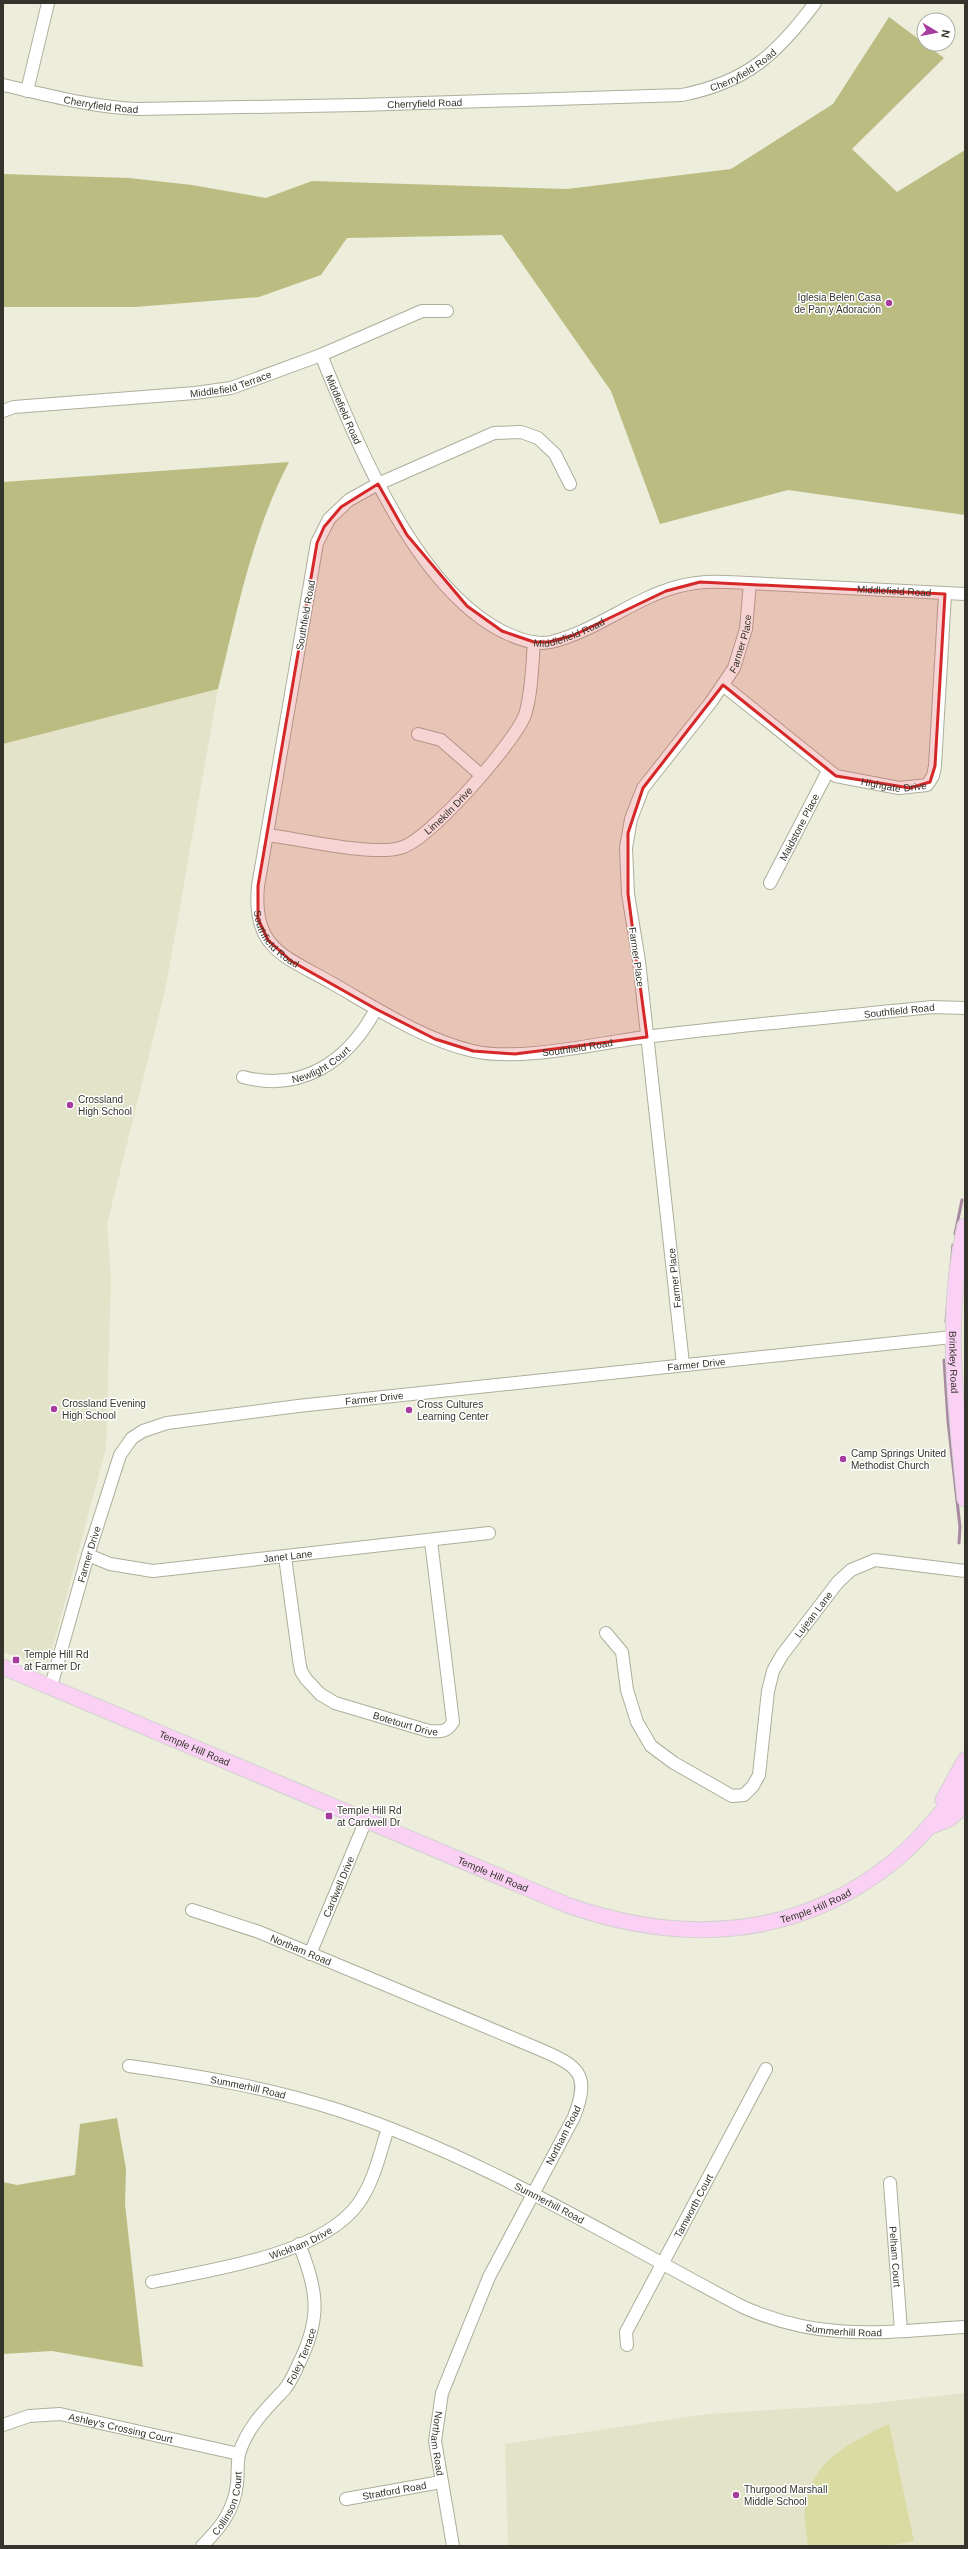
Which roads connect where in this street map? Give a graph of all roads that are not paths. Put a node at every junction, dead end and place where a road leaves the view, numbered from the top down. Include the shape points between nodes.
1 (48, 3) edge
2 (815, 3) edge
3 (3, 85) edge
4 (27, 90) junction
5 (446, 311) dead end
6 (322, 355) junction
7 (3, 411) edge
8 (378, 484) junction
9 (570, 484) dead end
10 (750, 583) junction
11 (945, 594) junction
12 (965, 594) edge
13 (534, 642) junction
14 (723, 685) junction
15 (418, 734) dead end
16 (828, 771) junction
17 (481, 775) junction
18 (268, 835) junction
19 (770, 883) dead end
20 (965, 1008) edge
21 (376, 1009) junction
22 (647, 1037) junction
23 (244, 1077) dead end
24 (965, 1226) edge
25 (952, 1337) junction
26 (683, 1364) junction
27 (965, 1499) edge
28 (489, 1533) dead end
29 (431, 1541) junction
30 (88, 1555) junction
31 (285, 1557) junction
32 (965, 1571) edge
33 (606, 1633) dead end
34 (3, 1667) edge
35 (51, 1686) junction
36 (965, 1760) edge
37 (965, 1785) edge
38 (965, 1805) edge
39 (366, 1820) junction
40 (926, 1828) junction
41 (192, 1910) dead end
42 (310, 1954) junction
43 (129, 2066) dead end
44 (766, 2069) dead end
45 (388, 2128) junction
46 (890, 2183) dead end
47 (532, 2194) junction
48 (299, 2244) junction
49 (661, 2264) junction
50 (152, 2282) dead end
51 (965, 2327) edge
52 (901, 2331) junction
53 (627, 2345) dead end
54 (3, 2425) edge
55 (239, 2454) junction
56 (441, 2482) junction
57 (346, 2499) dead end
58 (202, 2546) edge
59 (453, 2546) edge

1 - 4 street
2 - 4 street, Cherryfield Road via 787,40 765,59 726,81 682,95 156,109 107,108
3 - 4 street, Cherryfield Road
5 - 6 street, Middlefield Terrace via 422,311
6 - 7 street, Middlefield Terrace via 231,388 14,407
6 - 8 street, Middlefield Road
8 - 9 street, Southfield Road via 486,436 509,431 530,434 547,445 562,464
8 - 13 street, Middlefield Road via 407,535 467,606 490,625 511,636
8 - 18 street, Southfield Road via 341,507 324,527 319,538
10 - 11 street, Middlefield Road
10 - 13 street, Middlefield Road via 714,581 676,587 574,635 549,642
10 - 14 street, Farmer Place via 749,612 744,640 734,668
11 - 12 street, Middlefield Road
11 - 16 street, Highgate Drive via 938,739 935,770 930,782 923,786 899,788 845,779
13 - 17 street, Limekiln Drive via 529,698 521,723 503,752
14 - 16 street, Highgate Drive
14 - 22 street, Farmer Place via 643,788 628,833 627,886
15 - 17 street via 441,740
16 - 19 street, Maidstone Place
17 - 18 street, Limekiln Drive via 423,837 401,848 382,850
18 - 21 street, Southfield Road via 256,900 262,933 291,961
20 - 22 street, Southfield Road via 932,1008
21 - 22 street, Southfield Road via 435,1039 488,1054 529,1053
21 - 23 street, Newlight Court via 365,1030 352,1045 320,1070 275,1083
22 - 26 street, Farmer Place
24 - 25 main road, Brinkley Road via 956,1275
25 - 26 street, Farmer Drive
25 - 27 main road, Brinkley Road via 954,1400
26 - 30 street, Farmer Drive via 298,1406 187,1420 154,1427 132,1438 120,1455
28 - 29 street, Janet Lane
29 - 31 street, Janet Lane
29 - 31 street, Botetourt Drive via 453,1722 446,1731 440,1732 335,1703 320,1694 311,1684 301,1671
30 - 31 street, Janet Lane via 110,1564 153,1571
30 - 35 street, Farmer Drive
32 - 33 street, Lujean Lane via 875,1560 851,1570 838,1582 782,1655 773,1671 768,1691 759,1775 744,1795 732,1796 674,1763 651,1746 637,1722 627,1690 622,1652
34 - 35 main road, Temple Hill Road
35 - 39 main road, Temple Hill Road
36 - 40 main road
37 - 40 main road, Temple Hill Road
38 - 40 main road via 949,1819
39 - 40 main road, Temple Hill Road via 596,1915 645,1927 690,1931 722,1931 754,1926 813,1910 867,1882 894,1862
39 - 42 street, Cardwell Drive
41 - 42 street, Northam Road via 240,1924
42 - 47 street, Northam Road via 545,2051 572,2066 582,2084 580,2100 570,2125
43 - 45 street, Summerhill Road via 269,2090
44 - 49 street, Tamworth Court
45 - 47 street, Summerhill Road via 448,2152
45 - 48 street, Wickham Drive via 367,2189 358,2205 336,2225
46 - 52 street, Pelham Court
47 - 49 street, Summerhill Road
47 - 56 street, Northam Road via 489,2277 447,2376 435,2441
48 - 50 street, Wickham Drive via 240,2265
48 - 55 street, Foley Terrace via 315,2292 312,2332 289,2381 257,2417
49 - 52 street, Summerhill Road via 743,2307 781,2322 825,2332
49 - 53 street, Tamworth Court via 626,2332
51 - 52 street, Summerhill Road
54 - 55 street, Ashley's Crossing Court via 29,2416 60,2414
55 - 58 street, Collinson Court via 237,2485 232,2506 221,2528
56 - 57 street, Stratford Road
56 - 59 street, Northam Road

